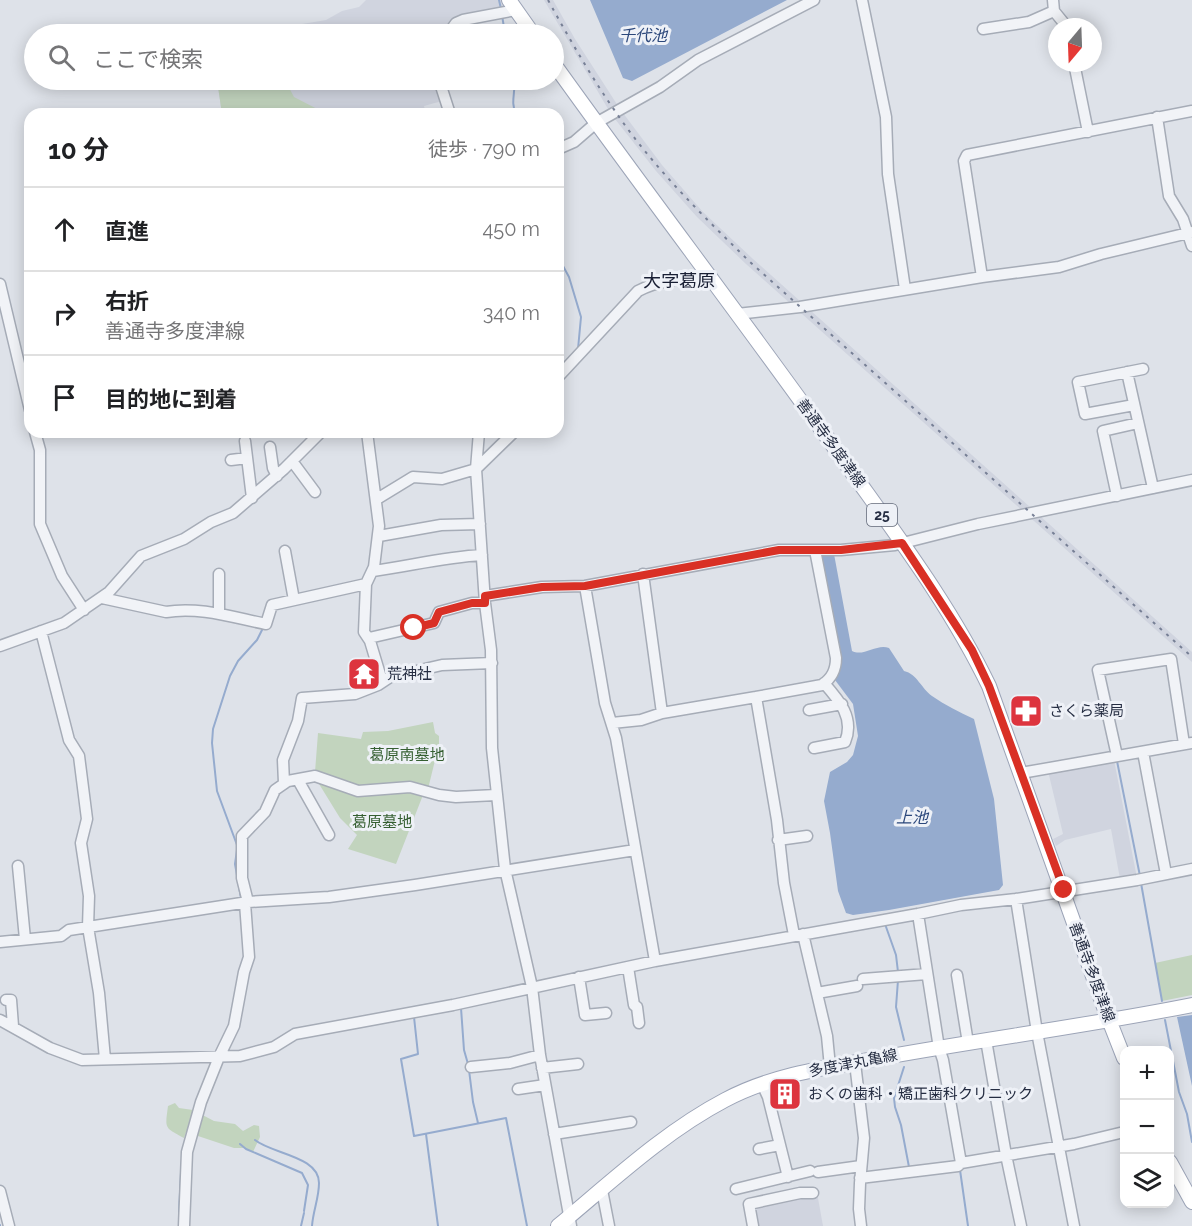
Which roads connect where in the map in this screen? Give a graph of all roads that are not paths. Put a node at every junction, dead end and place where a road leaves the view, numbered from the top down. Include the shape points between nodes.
1 (814, 0) edge
2 (862, 0) edge
3 (513, 5) edge
4 (1053, 5) edge
5 (1061, 18) edge
6 (456, 24) edge
7 (526, 24) edge
8 (983, 29) dead end
9 (1076, 72) edge
10 (564, 78) edge
11 (442, 90) edge
12 (448, 108) edge
13 (1192, 111) edge
14 (1156, 117) junction
15 (596, 123) junction
16 (1088, 132) junction
17 (564, 146) edge
18 (1190, 232) edge
19 (1192, 246) edge
20 (711, 277) junction
21 (982, 277) junction
22 (0, 284) edge
23 (905, 289) junction
24 (737, 314) junction
25 (564, 360) edge
26 (572, 360) junction
27 (1143, 369) dead end
28 (564, 370) edge
29 (1127, 372) junction
30 (24, 386) edge
31 (1134, 405) junction
32 (1138, 423) junction
33 (37, 438) edge
34 (315, 438) edge
35 (368, 438) edge
36 (479, 438) edge
37 (508, 438) edge
38 (245, 441) dead end
39 (270, 447) dead end
40 (247, 458) junction
41 (231, 460) dead end
42 (292, 461) junction
43 (476, 469) junction
44 (277, 476) junction
45 (1192, 480) edge
46 (1153, 488) junction
47 (315, 492) dead end
48 (1117, 496) junction
49 (252, 498) junction
50 (376, 499) junction
51 (480, 524) junction
52 (378, 536) junction
53 (902, 543) junction
54 (815, 550) junction
55 (285, 551) dead end
56 (482, 555) junction
57 (373, 571) junction
58 (219, 574) dead end
59 (643, 574) junction
60 (366, 584) junction
61 (585, 586) junction
62 (102, 598) junction
63 (294, 600) junction
64 (485, 600) junction
65 (84, 610) junction
66 (219, 614) junction
67 (41, 631) junction
68 (369, 638) junction
69 (0, 646) edge
70 (492, 663) junction
71 (382, 681) junction
72 (824, 683) junction
73 (756, 697) junction
74 (842, 704) junction
75 (809, 710) dead end
76 (662, 713) junction
77 (612, 723) junction
78 (1188, 744) edge
79 (814, 748) dead end
80 (1143, 752) junction
81 (1116, 756) junction
82 (1021, 773) junction
83 (298, 780) junction
84 (284, 783) junction
85 (496, 795) junction
86 (329, 835) dead end
87 (807, 836) dead end
88 (778, 840) junction
89 (635, 850) junction
90 (18, 866) dead end
91 (505, 869) junction
92 (1192, 869) edge
93 (1166, 874) junction
94 (1064, 890) junction
95 (1016, 899) junction
96 (247, 902) junction
97 (918, 914) junction
98 (88, 927) junction
99 (798, 935) junction
100 (25, 939) junction
101 (0, 942) edge
102 (655, 961) junction
103 (628, 967) junction
104 (927, 974) junction
105 (957, 975) dead end
106 (579, 977) junction
107 (532, 987) junction
108 (817, 993) junction
109 (6, 1000) dead end
110 (1192, 1005) edge
111 (606, 1013) dead end
112 (0, 1020) edge
113 (1109, 1021) junction
114 (639, 1023) dead end
115 (13, 1026) junction
116 (1037, 1032) junction
117 (986, 1040) junction
118 (968, 1043) junction
119 (1120, 1046) edge
120 (939, 1048) junction
121 (540, 1055) junction
122 (219, 1057) junction
123 (105, 1059) junction
124 (855, 1063) junction
125 (578, 1064) dead end
126 (471, 1067) dead end
127 (830, 1067) junction
128 (542, 1068) junction
129 (762, 1084) junction
130 (545, 1085) junction
131 (519, 1089) dead end
132 (631, 1122) dead end
133 (1120, 1133) edge
134 (554, 1134) junction
135 (780, 1145) junction
136 (1057, 1146) junction
137 (759, 1149) dead end
138 (1006, 1155) junction
139 (961, 1163) junction
140 (861, 1166) junction
141 (1174, 1169) edge
142 (788, 1177) junction
143 (860, 1178) junction
144 (736, 1189) dead end
145 (602, 1190) junction
146 (0, 1191) edge
147 (813, 1193) dead end
148 (1192, 1200) edge
149 (566, 1223) edge
150 (9, 1226) edge
151 (184, 1226) edge
152 (609, 1226) edge
153 (753, 1226) edge
154 (861, 1226) edge
155 (1021, 1226) edge
156 (1074, 1226) edge

1 - 15 street via 698,60 660,87
2 - 23 street via 886,117 888,174
3 - 6 street
3 - 7 main road
4 - 5 street
4 - 8 street via 1029,21
9 - 16 street
10 - 15 main road, 善通寺多度津線 / 25
11 - 12 street
13 - 14 street
14 - 16 street
14 - 18 street via 1169,196
15 - 17 street
15 - 20 main road, 善通寺多度津線 / 25
16 - 21 street via 967,155 964,161
18 - 19 street
18 - 21 street via 1059,267
20 - 24 main road, 善通寺多度津線 / 25
20 - 26 street via 671,280 638,291
21 - 23 street
22 - 30 street
23 - 24 street
24 - 53 main road, 善通寺多度津線 / 25
25 - 26 street
26 - 28 street
27 - 29 street
29 - 31 street
29 - 31 street via 1078,382 1085,414
31 - 32 street
32 - 46 street
32 - 48 street via 1103,431
33 - 65 street via 40,524 62,576
34 - 42 street
35 - 50 street
36 - 43 street
37 - 43 street
38 - 40 street
39 - 44 street
40 - 41 street
40 - 49 street
42 - 44 street
42 - 47 street
43 - 50 street via 442,479 412,477
43 - 51 street
44 - 49 street
45 - 46 street
46 - 48 street
48 - 53 street
49 - 62 street via 184,539 141,556
50 - 52 street
51 - 52 street via 441,525
51 - 56 street
52 - 57 street
53 - 54 street
53 - 82 main road, 善通寺多度津線 / 25 via 972,650
54 - 59 street via 779,550
54 - 72 street via 836,658 830,679
55 - 63 street via 284,565
56 - 57 street
56 - 64 street
57 - 60 street
58 - 66 street
59 - 61 street
59 - 76 street
60 - 63 street
60 - 68 street via 364,632
61 - 64 street via 542,587
61 - 77 street via 605,703
62 - 65 street
62 - 66 street via 166,612
63 - 66 street via 272,605 267,624
64 - 68 street via 439,612 434,623
64 - 70 street
65 - 67 street
67 - 69 street
67 - 98 street via 69,740 79,756 87,819 81,843 89,896
68 - 71 street
70 - 71 street via 442,666
70 - 85 street
71 - 84 street via 355,694 302,698 283,760
72 - 73 street
72 - 74 street
73 - 76 street
73 - 88 street
74 - 75 street
74 - 79 street via 848,723 845,742
76 - 77 street
77 - 89 street
78 - 80 street
78 - 81 street via 1171,659 1098,670
80 - 81 street
80 - 93 street
81 - 82 street
82 - 94 main road, 善通寺多度津線 / 25
83 - 84 street
83 - 85 street via 315,776 358,791 410,787 456,797
83 - 86 street
84 - 96 street via 275,790 265,812 242,836 242,878
85 - 91 street
87 - 88 street
88 - 99 street
89 - 91 street
89 - 102 street
90 - 100 street
91 - 96 street via 329,897
91 - 107 street
92 - 93 street
93 - 94 street
94 - 95 street
94 - 113 main road, 善通寺多度津線 / 25
95 - 97 street
95 - 116 street
96 - 98 street
96 - 122 street via 249,957 234,1026
97 - 99 street
97 - 104 street
98 - 100 street via 69,930 62,936
98 - 123 street
99 - 102 street
99 - 108 street
100 - 101 street
102 - 103 street
103 - 106 street
103 - 114 street
104 - 108 street via 860,982
104 - 120 street
105 - 118 street
106 - 107 street
106 - 111 street via 585,1015
107 - 121 street
107 - 122 street via 295,1034 274,1047
108 - 127 street
109 - 115 street via 11,1000
110 - 113 main road, 多度津丸亀線
112 - 115 street
113 - 116 main road, 多度津丸亀線
113 - 119 main road, 善通寺多度津線 / 25
115 - 123 street via 69,1056
116 - 117 main road, 多度津丸亀線
116 - 136 street
117 - 118 main road, 多度津丸亀線
117 - 138 street
118 - 120 main road, 多度津丸亀線
120 - 124 main road, 多度津丸亀線
120 - 139 street
121 - 126 street
121 - 128 street
122 - 123 street
122 - 151 street via 186,1152
124 - 127 main road, 多度津丸亀線
124 - 140 street via 864,1138
125 - 128 street
127 - 129 main road, 多度津丸亀線
128 - 130 street
129 - 135 street
129 - 145 main road, 多度津丸亀線 via 694,1118
130 - 131 street
130 - 134 street
132 - 134 street
133 - 136 street
134 - 149 street
135 - 137 street
135 - 142 street
136 - 138 street
136 - 156 street
138 - 139 street
138 - 155 street
139 - 143 street
140 - 142 street
140 - 143 street
141 - 148 main road
142 - 144 street
143 - 154 street
145 - 149 main road, 多度津丸亀線
145 - 152 street
146 - 150 street
147 - 153 street via 749,1204

